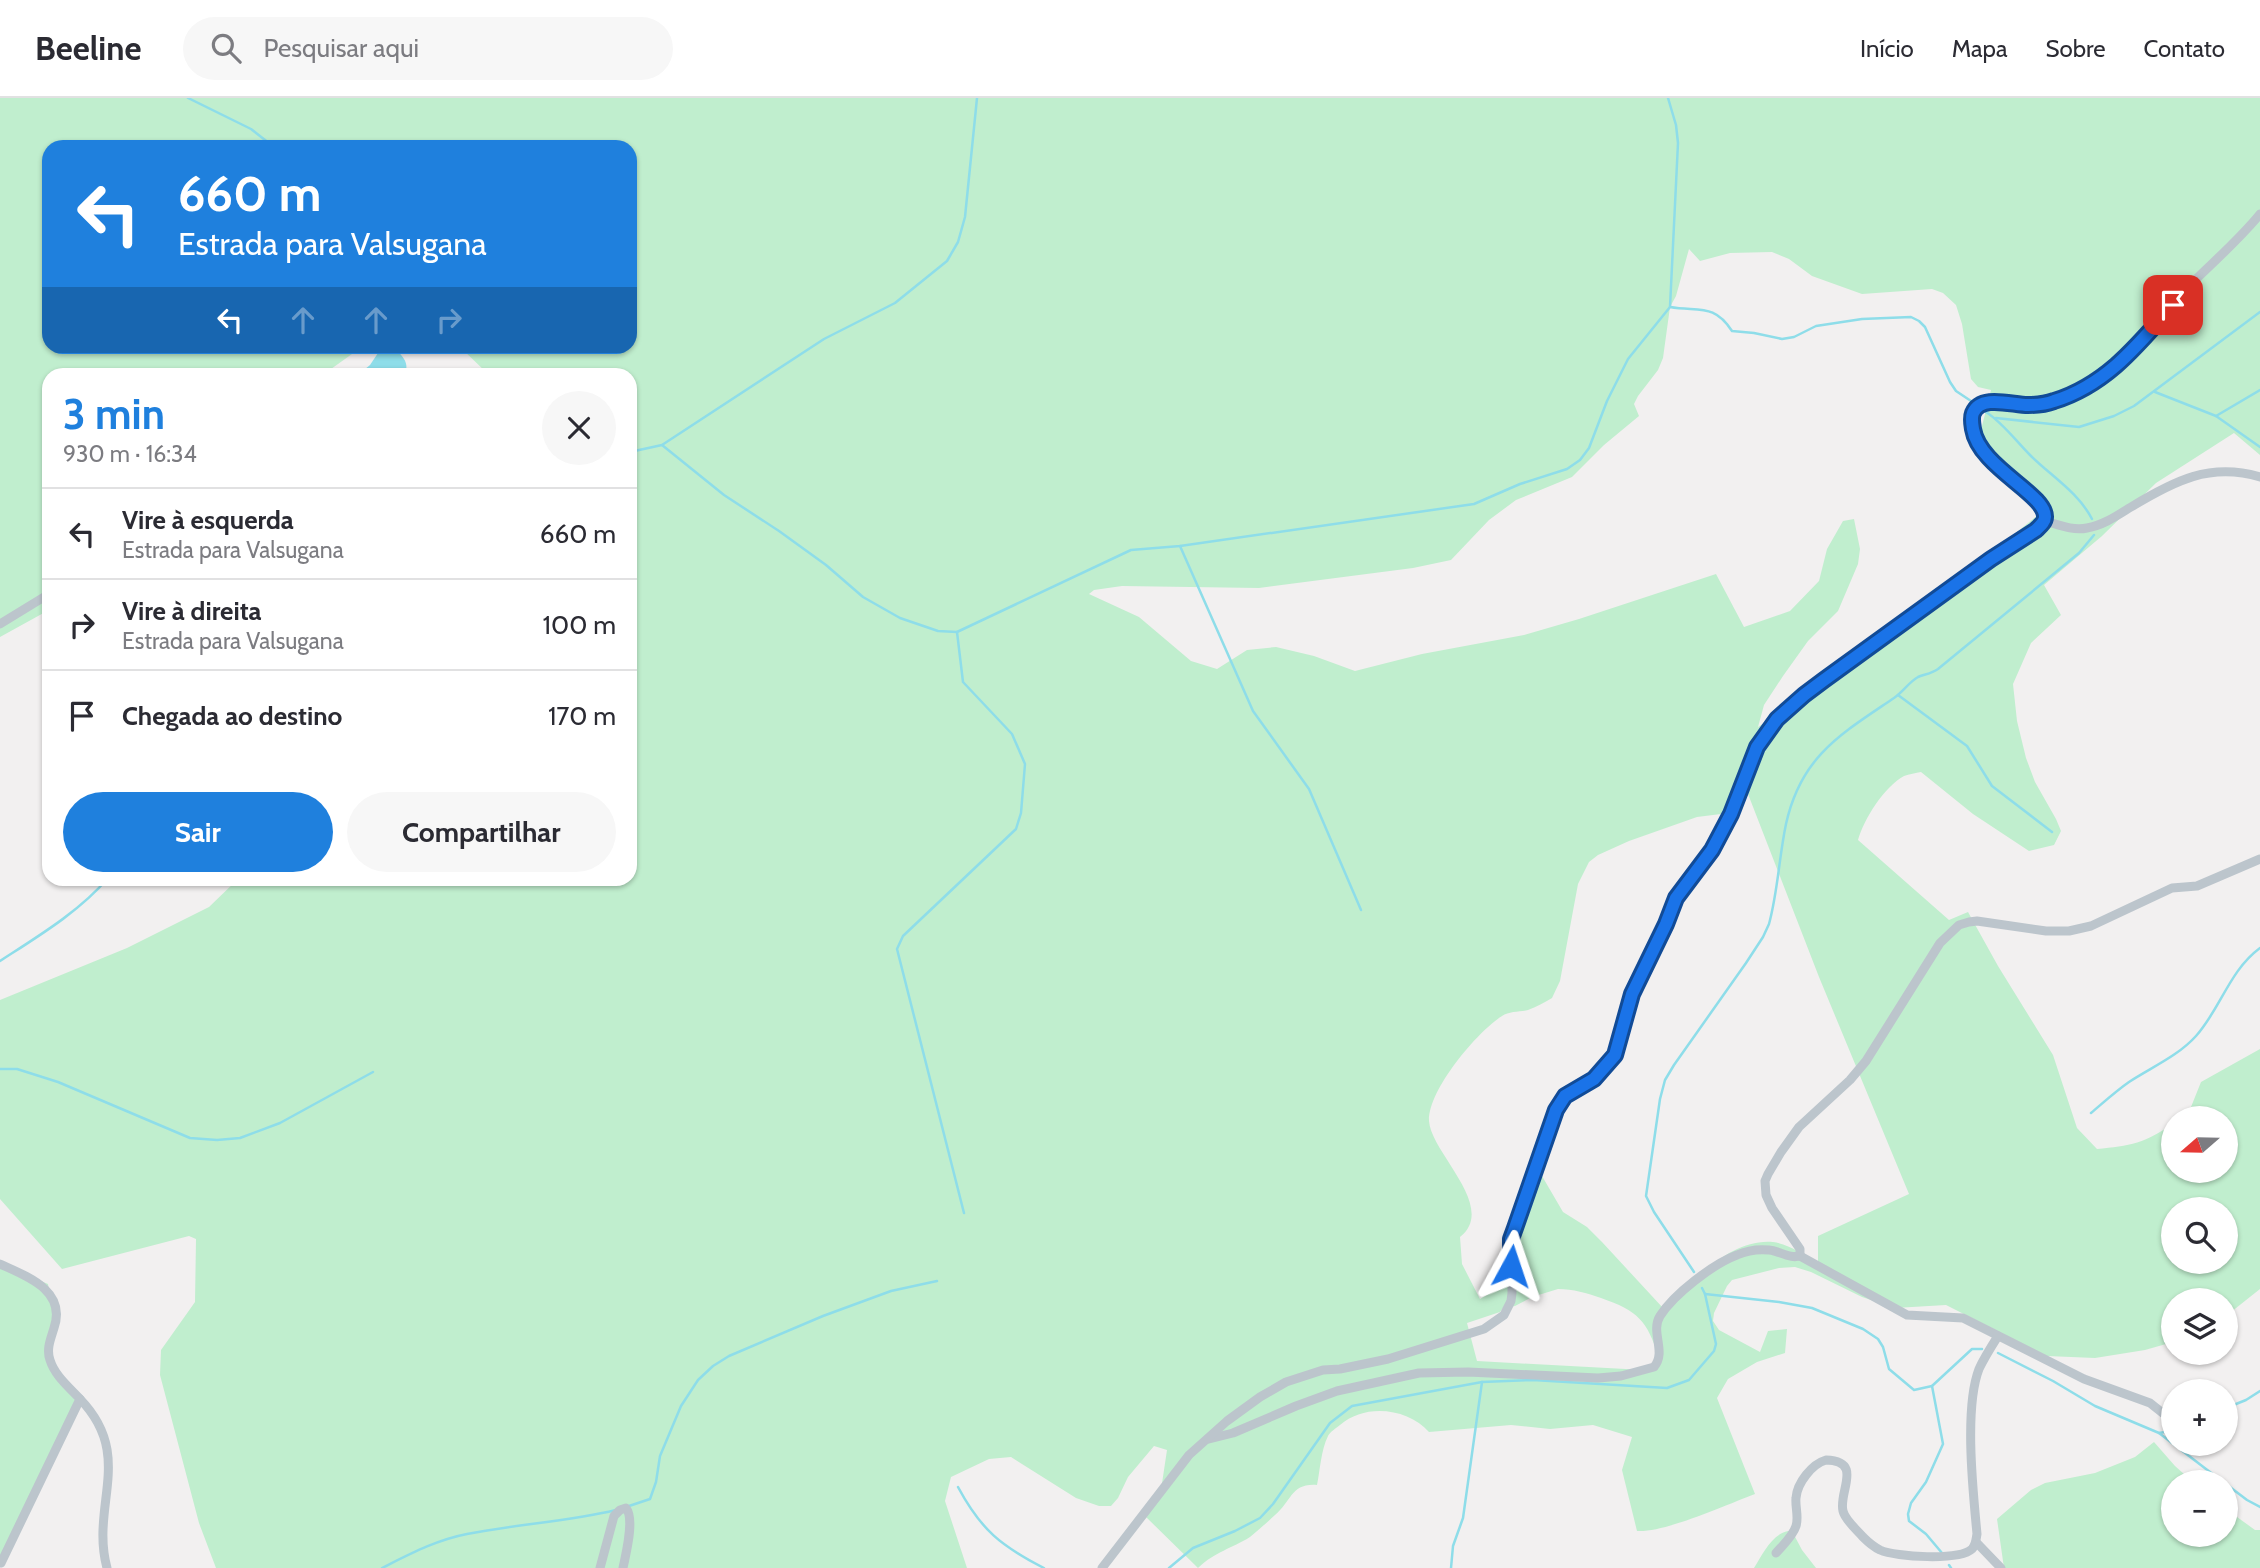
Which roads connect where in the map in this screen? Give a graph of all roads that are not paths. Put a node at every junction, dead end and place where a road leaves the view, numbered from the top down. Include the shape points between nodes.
1 (2260, 214) edge
2 (2260, 477) edge
3 (2045, 521) junction
4 (42, 598) edge
5 (0, 624) edge
6 (2260, 859) edge
7 (1800, 1256) junction
8 (0, 1264) edge
9 (1998, 1336) junction
10 (80, 1399) junction
11 (2161, 1412) edge
12 (1205, 1440) junction
13 (1976, 1542) junction
14 (1776, 1553) dead end
15 (2, 1564) edge
16 (107, 1568) edge
17 (600, 1568) edge
18 (623, 1568) edge
19 (1102, 1568) edge
20 (2001, 1568) edge

1 - 3 street via 2143,339 2086,389 2048,403 1993,402 1974,410 1977,442 1995,466 2037,501
2 - 3 street via 2239,471 2207,472 2151,495 2099,525 2068,528
3 - 12 street via 1804,695 1765,734 1721,835 1676,898 1632,994 1615,1055 1594,1079 1565,1096 1556,1110 1511,1239 1512,1293 1504,1315 1460,1338 1286,1382
4 - 5 street
6 - 7 street via 2197,886 2172,888 2091,926 2046,931 1978,921 1964,922 1951,931 1866,1061 1799,1127 1768,1174 1766,1195
7 - 9 street via 1907,1315 1963,1318
7 - 12 street via 1770,1250 1737,1254 1682,1292 1659,1319 1660,1356 1646,1371 1598,1378 1419,1373 1337,1391
8 - 10 street via 38,1282 50,1294 56,1315 49,1358 62,1381
9 - 11 street
9 - 13 street via 1975,1382
10 - 15 street
10 - 16 street via 92,1411 107,1441
12 - 19 street
13 - 14 street via 1972,1549 1947,1557 1890,1553 1874,1546 1843,1513 1845,1468 1826,1460 1816,1465 1799,1487 1797,1523
13 - 20 street
17 - 18 street via 614,1516 626,1508 630,1513

